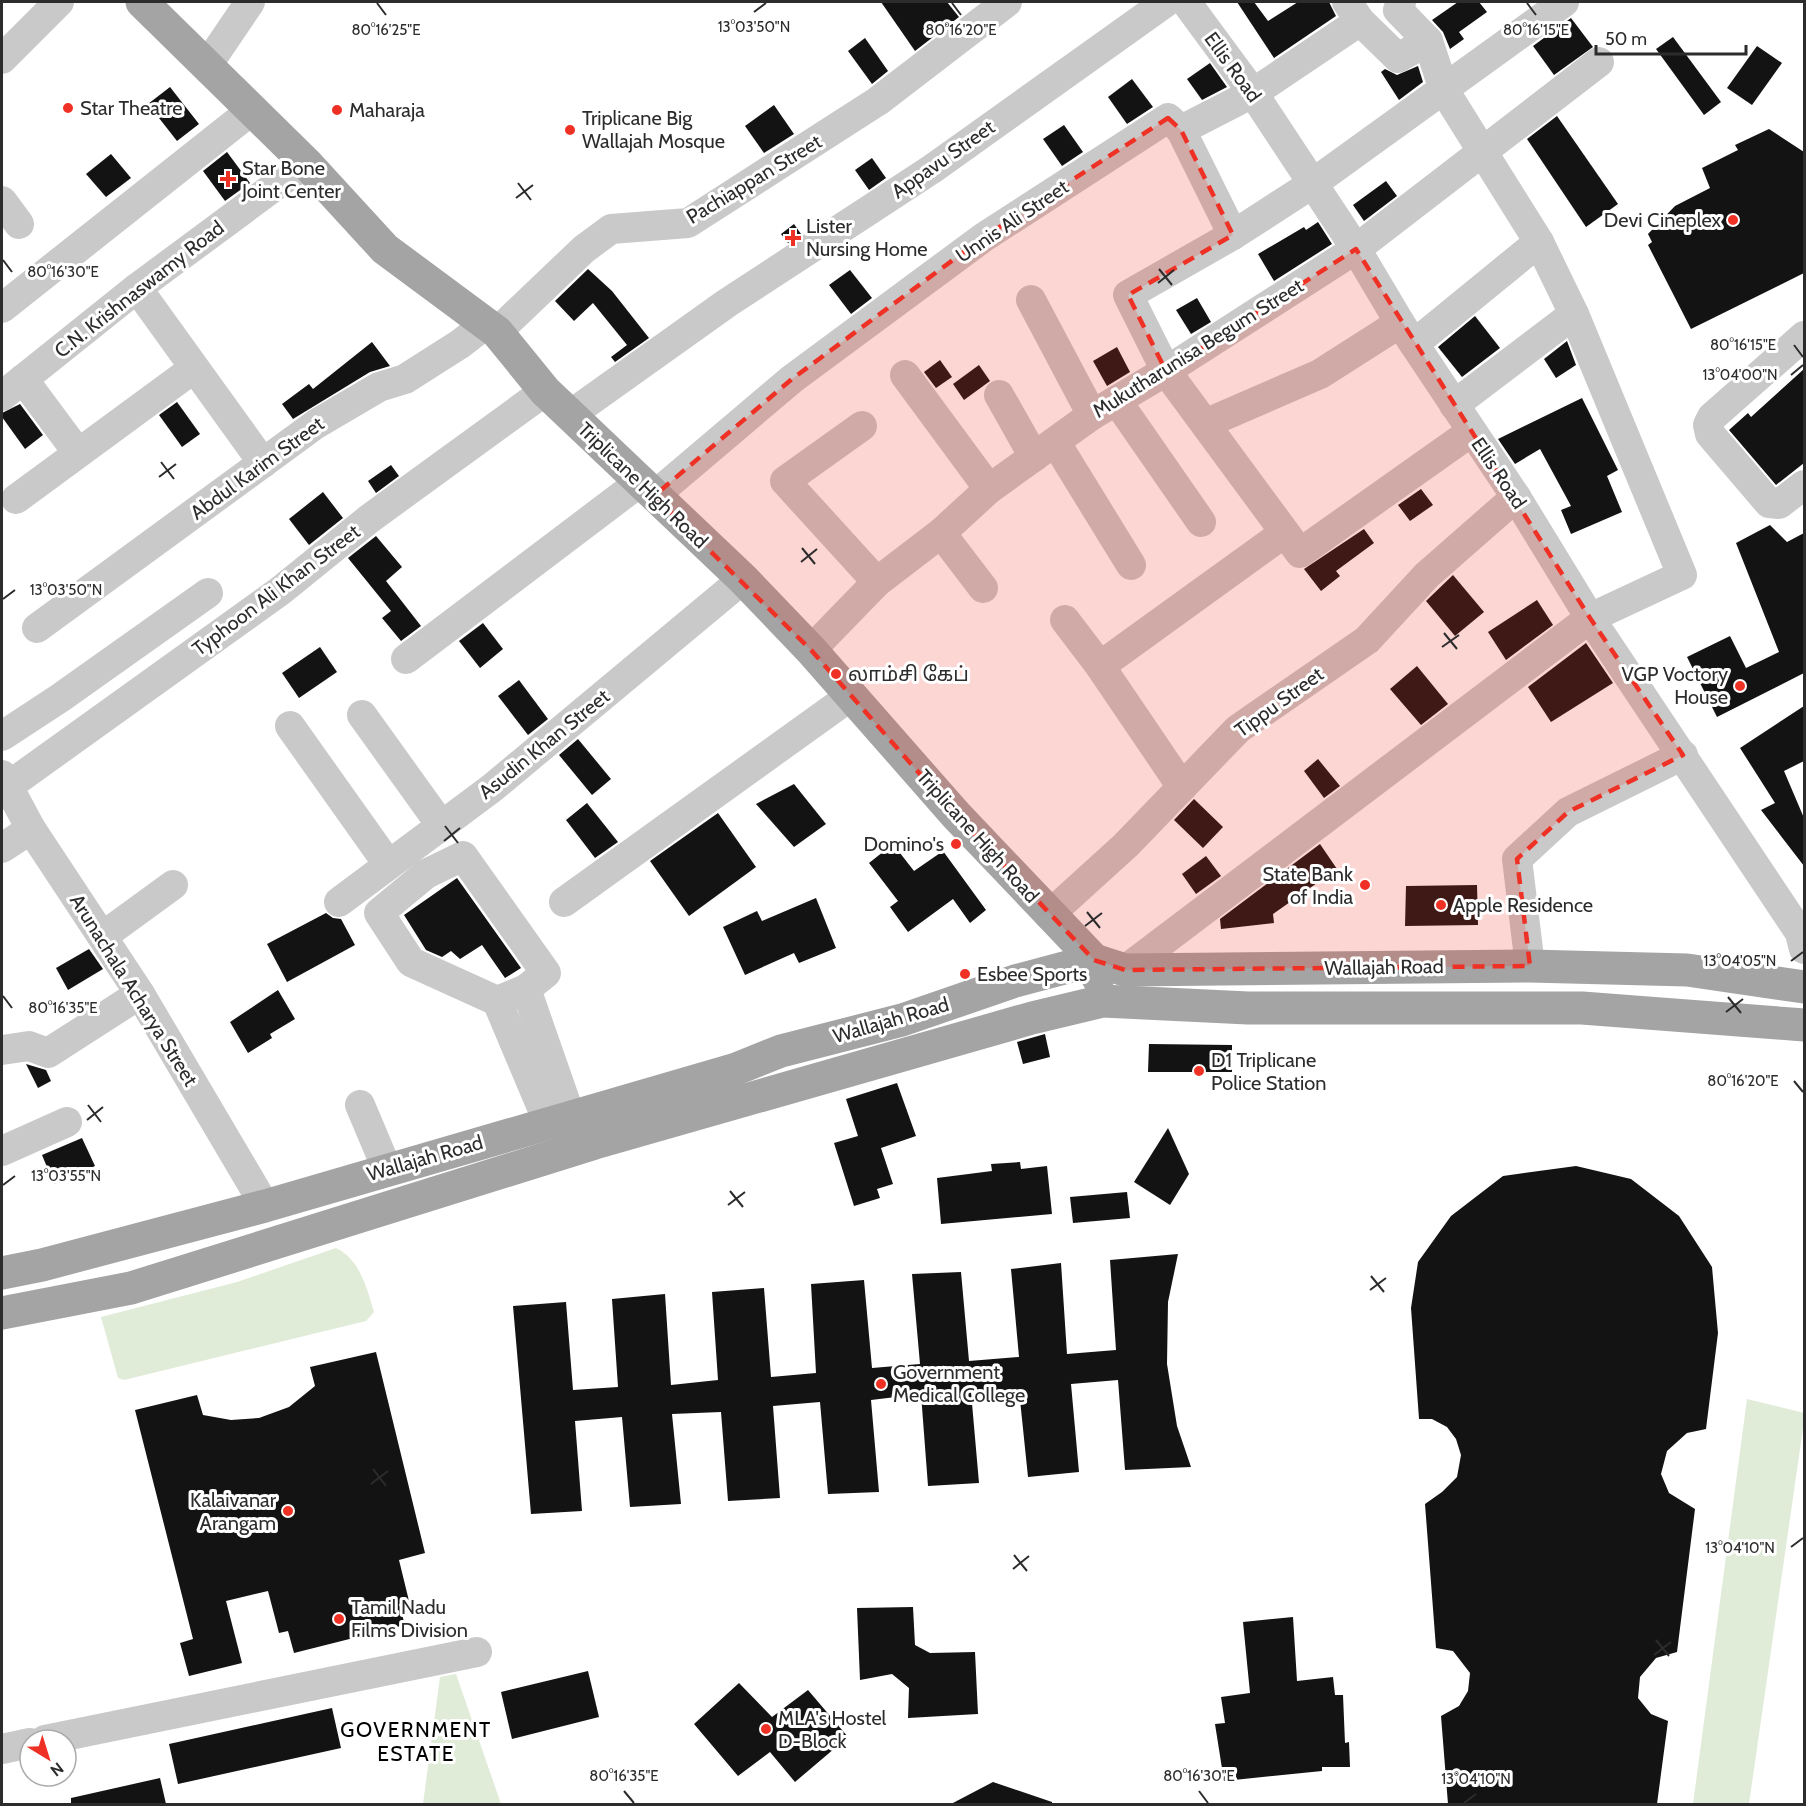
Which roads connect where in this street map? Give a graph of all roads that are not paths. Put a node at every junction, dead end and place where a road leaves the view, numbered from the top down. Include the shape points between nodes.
1 (59, 2) edge
2 (142, 2) edge
3 (250, 2) edge
4 (1007, 2) edge
5 (1166, 2) edge
6 (1186, 2) edge
7 (1401, 2) edge
8 (1564, 2) edge
9 (1353, 11) edge
10 (1428, 41) junction
11 (2, 59) edge
12 (1599, 62) dead end
13 (208, 64) junction
14 (1444, 90) junction
15 (1253, 93) junction
16 (252, 110) junction
17 (1181, 130) junction
18 (1481, 153) junction
19 (306, 163) junction
20 (1312, 184) junction
21 (2, 201) edge
22 (19, 224) dead end
23 (1233, 235) junction
24 (1539, 242) junction
25 (1356, 249) junction
26 (137, 288) junction
27 (1031, 300) dead end
28 (2, 308) edge
29 (1574, 314) junction
30 (492, 328) junction
31 (1407, 333) junction
32 (1804, 336) edge
33 (193, 369) junction
34 (1166, 371) junction
35 (905, 375) dead end
36 (12, 388) edge
37 (545, 391) junction
38 (999, 394) dead end
39 (1454, 405) junction
40 (1105, 408) junction
41 (570, 415) junction
42 (1207, 423) junction
43 (862, 426) dead end
44 (1471, 432) junction
45 (1045, 450) junction
46 (78, 453) junction
47 (263, 463) junction
48 (1804, 485) edge
49 (647, 489) junction
50 (989, 489) junction
51 (1516, 497) junction
52 (16, 499) dead end
53 (1201, 522) dead end
54 (941, 533) junction
55 (1284, 533) junction
56 (1131, 565) dead end
57 (743, 579) junction
58 (877, 582) junction
59 (982, 588) dead end
60 (208, 593) dead end
61 (1590, 618) junction
62 (1065, 620) dead end
63 (37, 628) dead end
64 (811, 650) junction
65 (406, 658) dead end
66 (1100, 666) junction
67 (852, 695) junction
68 (362, 714) dead end
69 (290, 726) dead end
70 (2, 736) edge
71 (1683, 755) junction
72 (4, 781) edge
73 (1182, 786) junction
74 (441, 825) junction
75 (30, 829) junction
76 (2, 848) edge
77 (388, 864) junction
78 (173, 885) dead end
79 (339, 902) dead end
80 (564, 902) dead end
81 (1049, 915) junction
82 (103, 936) junction
83 (1804, 949) edge
84 (1094, 960) junction
85 (1530, 966) junction
86 (1125, 970) junction
87 (1804, 987) edge
88 (525, 989) junction
89 (140, 994) junction
90 (497, 1001) junction
91 (1103, 1001) junction
92 (1803, 1027) edge
93 (2, 1050) edge
94 (360, 1106) dead end
95 (559, 1118) junction
96 (67, 1122) dead end
97 (2, 1151) edge
98 (387, 1169) junction
99 (265, 1206) junction
100 (2, 1273) edge
101 (2, 1313) edge
102 (477, 1652) dead end
103 (78, 1733) edge
104 (18, 1746) edge
105 (2, 1749) edge

1 - 11 street
2 - 13 main road, Triplicane High Road
3 - 13 street
4 - 30 street, Pachiappan Street via 878,101 688,223 611,229
5 - 41 street, Appavu Street via 932,169 727,303
6 - 15 street, Ellis Road
7 - 10 street via 1398,10
8 - 14 street
9 - 10 street via 1398,57
9 - 15 street
10 - 14 street
12 - 18 street, Mukutharunisa Begum Street
13 - 16 main road, Triplicane High Road
14 - 18 street
14 - 20 street
15 - 17 street
15 - 20 street, Ellis Road
16 - 19 main road, Triplicane High Road
16 - 28 street
17 - 23 street
17 - 49 street, Unnis Ali Street via 1168,117 984,237
18 - 24 street
18 - 25 street, Mukutharunisa Begum Street
19 - 26 street, C.N. Krishnaswamy Road
19 - 30 main road, Triplicane High Road via 385,249
20 - 23 street
20 - 25 street, Ellis Road
21 - 22 street
23 - 34 street via 1128,295
24 - 29 street
24 - 31 street
25 - 31 street, Ellis Road
25 - 34 street, Mukutharunisa Begum Street
26 - 33 street
26 - 36 street, C.N. Krishnaswamy Road
27 - 40 street
29 - 39 street
29 - 61 street via 1682,575
30 - 37 main road, Triplicane High Road
30 - 47 street, Abdul Karim Street via 405,379 379,387 316,424
31 - 39 street, Ellis Road
31 - 42 street
32 - 48 street via 1712,417 1708,425 1710,434 1769,503 1779,504
33 - 46 street
33 - 47 street
34 - 40 street, Mukutharunisa Begum Street
34 - 42 street
35 - 50 street
36 - 46 street
37 - 41 main road, Triplicane High Road
37 - 72 street, Typhoon Ali Khan Street via 369,519 280,591
38 - 45 street
39 - 44 street, Ellis Road
40 - 45 street, Mukutharunisa Begum Street
40 - 53 street
41 - 49 main road, Triplicane High Road
42 - 55 street
43 - 58 street via 784,481
44 - 51 street, Ellis Road
44 - 55 street via 1300,554
45 - 50 street, Mukutharunisa Begum Street
45 - 56 street
46 - 52 street
47 - 63 street, Abdul Karim Street
49 - 57 main road, Triplicane High Road
49 - 65 street
50 - 54 street, Mukutharunisa Begum Street
51 - 61 street, Ellis Road
51 - 73 street, Tippu Street via 1427,575 1367,640 1238,729
54 - 58 street, Mukutharunisa Begum Street
54 - 59 street
55 - 66 street
57 - 64 main road, Triplicane High Road
57 - 74 street, Asudin Khan Street via 492,788
58 - 64 street, Mukutharunisa Begum Street
60 - 70 street
61 - 71 street, Ellis Road
61 - 86 street
62 - 66 street
64 - 67 main road, Triplicane High Road
66 - 73 street
67 - 80 street
67 - 81 main road, Triplicane High Road
68 - 74 street
69 - 77 street
71 - 83 street, Ellis Road via 1800,933
71 - 85 street via 1568,812 1517,859
72 - 75 street, Arunachala Acharya Street
73 - 81 street, Tippu Street via 1126,845
74 - 77 street, Asudin Khan Street
75 - 76 street
75 - 82 street, Arunachala Acharya Street
77 - 79 street, Asudin Khan Street
78 - 82 street
81 - 84 main road, Triplicane High Road
82 - 89 street, Arunachala Acharya Street
84 - 86 main road, Wallajah Road
84 - 91 main road
84 - 95 main road, Wallajah Road via 1015,981 902,1020 791,1048 736,1069
85 - 86 main road, Wallajah Road
85 - 87 main road, Wallajah Road via 1687,970
88 - 90 street
88 - 90 street via 546,973 463,856 426,874 379,913 411,962
88 - 95 street
89 - 93 street via 48,1053 30,1046
89 - 99 street, Arunachala Acharya Street
90 - 95 street
91 - 92 main road, Wallajah Road via 1248,1008 1582,1008
91 - 101 main road, Wallajah Road via 618,1137 131,1288
94 - 98 street
95 - 98 main road, Wallajah Road
96 - 97 street
98 - 99 main road, Wallajah Road
99 - 100 main road, Wallajah Road
102 - 103 street
104 - 105 street

